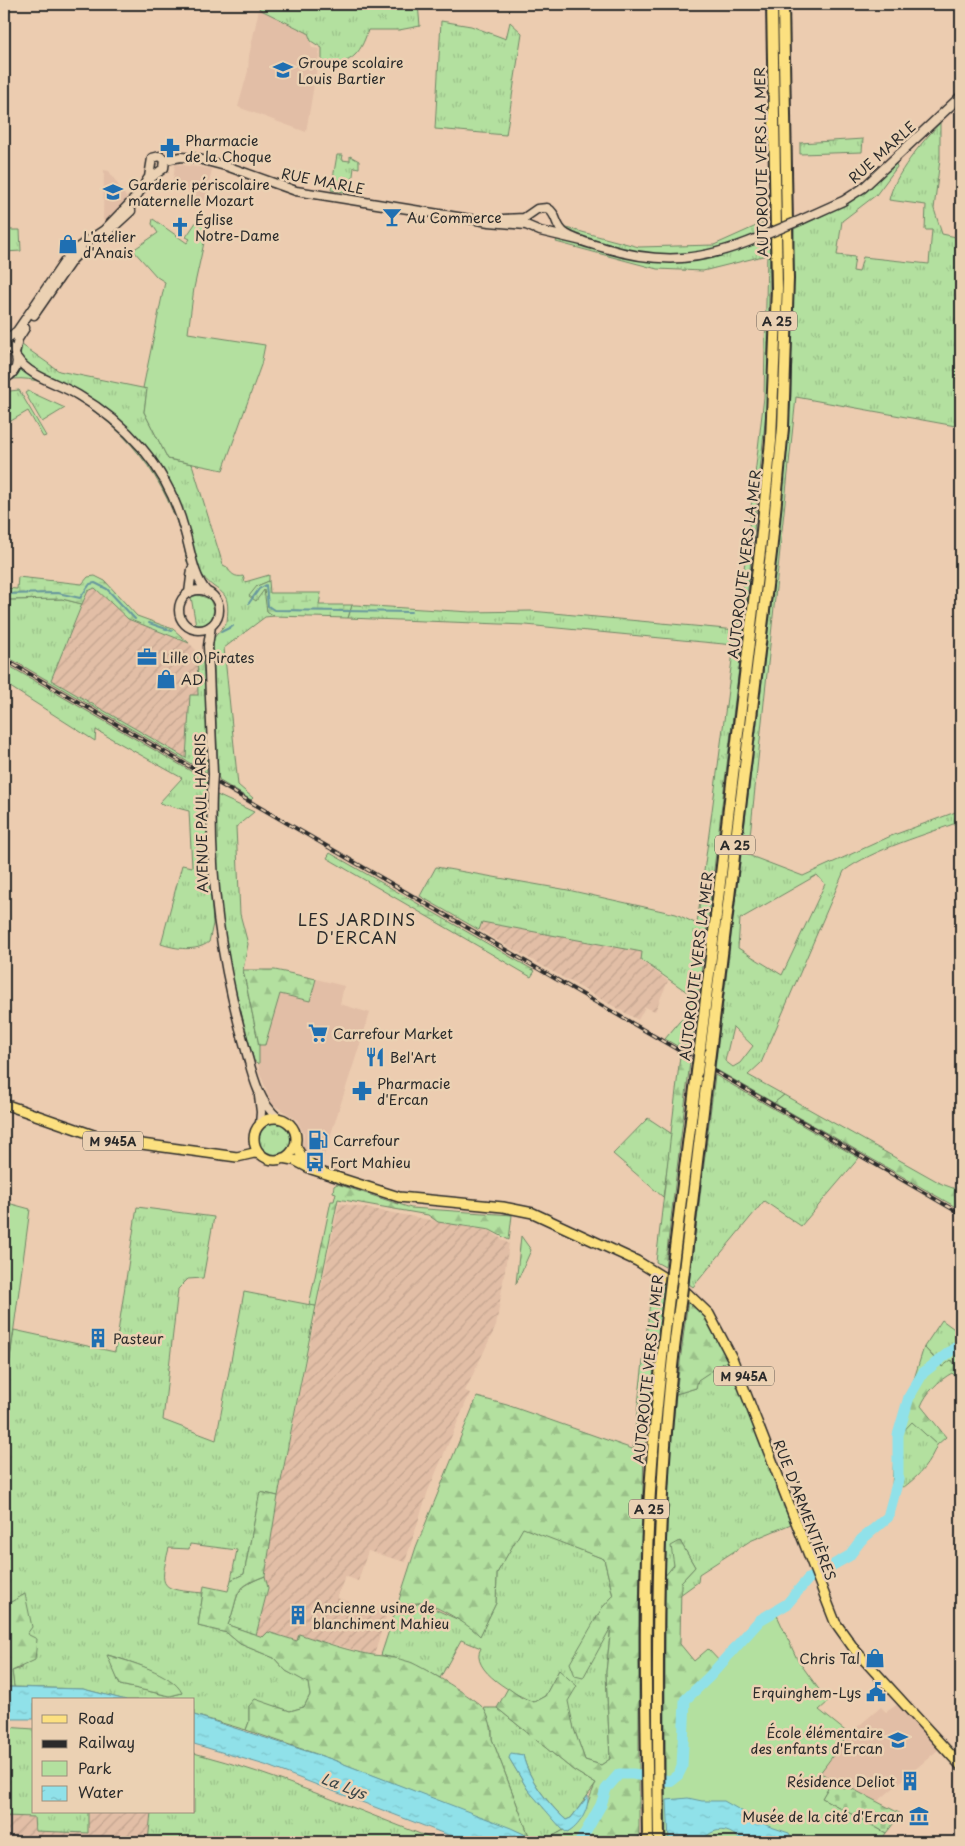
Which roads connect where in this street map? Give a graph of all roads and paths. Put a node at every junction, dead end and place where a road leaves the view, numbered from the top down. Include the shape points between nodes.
1 (772, 4) edge
2 (782, 4) edge
3 (961, 96) edge
4 (165, 160) junction
5 (151, 166) junction
6 (160, 170) junction
7 (533, 212) junction
8 (479, 220) junction
9 (555, 220) junction
10 (535, 228) junction
11 (544, 232) junction
12 (582, 241) junction
13 (66, 264) junction
14 (49, 289) junction
15 (4, 343) edge
16 (16, 356) junction
17 (5, 378) edge
18 (45, 378) junction
19 (191, 557) junction
20 (207, 592) junction
21 (189, 593) junction
22 (211, 626) junction
23 (196, 630) junction
24 (208, 661) junction
25 (255, 1080) junction
26 (4, 1104) edge
27 (278, 1118) junction
28 (260, 1124) junction
29 (254, 1138) junction
30 (296, 1144) junction
31 (261, 1154) junction
32 (228, 1155) junction
33 (283, 1158) junction
34 (322, 1171) junction
35 (817, 1573) junction
36 (961, 1759) edge
37 (961, 1766) edge
38 (648, 1842) edge
39 (659, 1842) edge

1 - 38 highway, AUTOROUTE VERS LA MER / A 25, bridge via 777,279 772,432 656,1414 649,1509
2 - 39 highway, A 25, bridge via 788,279 783,428 770,562 666,1419 660,1517
3 - 12 main road, RUE MARLE, bridge via 863,188 843,201 758,238 718,253 676,259 638,256
4 - 5 main road via 154,156
4 - 6 main road
4 - 8 main road, RUE MARLE via 195,158 296,191
5 - 6 main road
5 - 13 main road via 142,188 126,209 97,236 75,249
6 - 13 main road via 153,175 121,222
7 - 8 main road, RUE MARLE via 521,218
7 - 9 main road via 541,207 548,208 554,213
7 - 10 main road via 531,220
8 - 10 main road, RUE MARLE
9 - 11 main road via 552,227
9 - 12 main road, RUE MARLE via 561,231
10 - 11 main road
11 - 12 main road, RUE MARLE
13 - 14 main road
14 - 15 main road via 16,333
14 - 16 main road via 18,339
15 - 16 main road, AVENUE PAUL HARRIS
16 - 17 main road via 15,370
16 - 18 main road, AVENUE PAUL HARRIS via 26,368
17 - 18 main road, AVENUE PAUL HARRIS via 25,374
18 - 19 main road, AVENUE PAUL HARRIS via 99,408 142,449 174,500
19 - 20 main road, AVENUE PAUL HARRIS via 199,581
19 - 21 main road, AVENUE PAUL HARRIS
20 - 21 main road
20 - 22 main road, AVENUE PAUL HARRIS via 219,607 218,617
21 - 23 main road, AVENUE PAUL HARRIS via 180,604 180,616
22 - 23 main road
22 - 24 main road, AVENUE PAUL HARRIS
23 - 24 main road, AVENUE PAUL HARRIS via 203,640
24 - 25 main road, AVENUE PAUL HARRIS, bridge via 212,708 213,865 219,929 231,993
25 - 27 main road, AVENUE PAUL HARRIS via 266,1104
25 - 28 main road, AVENUE PAUL HARRIS
26 - 32 main road, M 945A via 105,1139
27 - 28 main road via 267,1119
27 - 30 main road via 293,1127
28 - 29 main road
29 - 31 main road
29 - 32 main road via 244,1151
30 - 33 main road
30 - 34 main road, RUE D'ARMENTIÈRES / M 945A via 302,1156
31 - 32 main road, M 945A
31 - 33 main road via 272,1160
33 - 34 main road, RUE D'ARMENTIÈRES / M 945A
34 - 35 main road, RUE D'ARMENTIÈRES / M 945A via 399,1197 525,1211 637,1261 684,1290 705,1309 732,1358
35 - 36 main road, RUE D'ARMENTIÈRES / M 945A via 851,1638
35 - 37 main road, RUE D'ARMENTIÈRES / M 945A via 830,1612 845,1638

